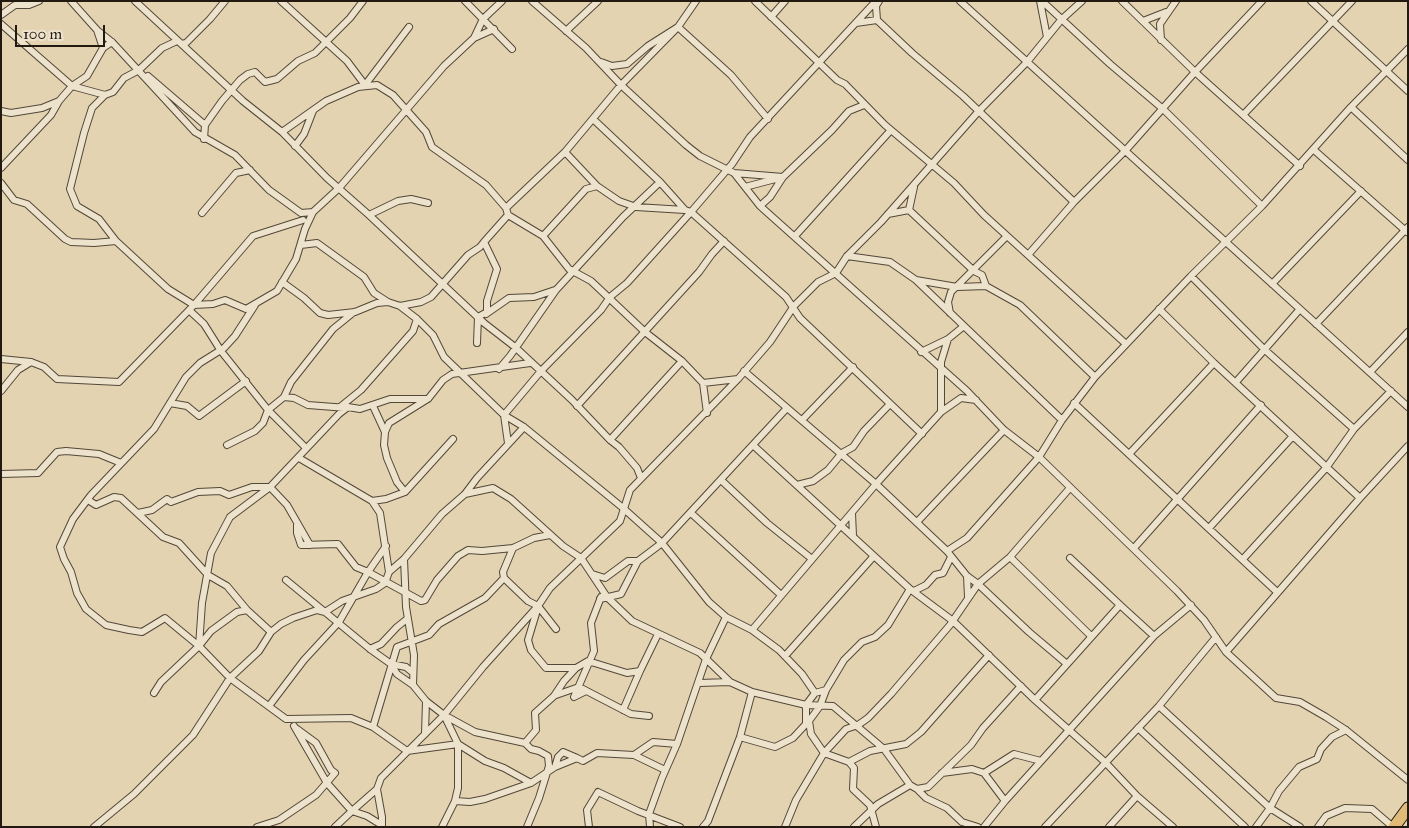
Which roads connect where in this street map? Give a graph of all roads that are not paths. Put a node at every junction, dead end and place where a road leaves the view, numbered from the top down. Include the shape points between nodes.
1 (38, 1) edge
2 (71, 1) edge
3 (135, 1) edge
4 (225, 1) edge
5 (281, 1) edge
6 (363, 1) edge
7 (465, 1) edge
8 (502, 1) edge
9 (532, 1) edge
10 (598, 1) edge
11 (696, 1) edge
12 (755, 1) edge
13 (785, 1) edge
14 (877, 1) edge
15 (960, 1) edge
16 (1041, 1) edge
17 (1082, 1) edge
18 (1122, 1) edge
19 (1176, 1) edge
20 (1262, 1) edge
21 (1311, 1) edge
22 (1352, 1) edge
23 (1166, 12) junction
24 (1, 15) edge
25 (771, 17) junction
26 (483, 19) junction
27 (877, 20) junction
28 (1061, 20) junction
29 (1143, 21) junction
30 (1333, 22) junction
31 (856, 23) junction
32 (1, 24) edge
33 (409, 27) dead end
34 (678, 27) junction
35 (494, 29) junction
36 (97, 30) junction
37 (566, 30) junction
38 (1047, 37) junction
39 (474, 38) junction
40 (1161, 40) junction
41 (112, 42) junction
42 (325, 42) junction
43 (180, 43) junction
44 (102, 48) junction
45 (512, 49) dead end
46 (1408, 49) edge
47 (599, 61) junction
48 (819, 62) junction
49 (1027, 62) junction
50 (139, 70) junction
51 (1386, 71) junction
52 (1195, 72) junction
53 (365, 85) junction
54 (622, 85) junction
55 (72, 86) junction
56 (230, 90) junction
57 (1408, 91) edge
58 (105, 94) junction
59 (59, 101) junction
60 (864, 105) junction
61 (1351, 107) junction
62 (406, 109) junction
63 (1163, 109) junction
64 (1, 111) edge
65 (312, 111) junction
66 (978, 112) junction
67 (1244, 114) junction
68 (593, 119) junction
69 (768, 119) junction
70 (206, 125) junction
71 (891, 130) junction
72 (282, 132) junction
73 (204, 138) junction
74 (296, 146) junction
75 (1314, 150) junction
76 (1125, 151) junction
77 (565, 152) junction
78 (1408, 160) edge
79 (933, 164) junction
80 (1300, 166) junction
81 (1, 168) edge
82 (726, 169) junction
83 (250, 170) junction
84 (734, 173) junction
85 (783, 177) junction
86 (660, 182) junction
87 (1, 183) edge
88 (597, 186) junction
89 (914, 186) junction
90 (746, 187) junction
91 (339, 188) junction
92 (1361, 191) junction
93 (1074, 202) junction
94 (428, 203) dead end
95 (760, 206) junction
96 (1262, 206) junction
97 (636, 207) junction
98 (909, 210) junction
99 (688, 211) junction
100 (313, 212) junction
101 (507, 212) junction
102 (202, 213) dead end
103 (888, 214) junction
104 (369, 215) junction
105 (302, 217) junction
106 (305, 229) junction
107 (1407, 230) edge
108 (543, 236) junction
109 (795, 236) junction
110 (1007, 236) junction
111 (116, 241) junction
112 (484, 242) junction
113 (724, 242) junction
114 (316, 243) junction
115 (1226, 244) junction
116 (301, 245) junction
117 (1028, 255) junction
118 (847, 256) junction
119 (572, 271) junction
120 (974, 271) junction
121 (836, 273) junction
122 (1191, 276) junction
123 (916, 280) junction
124 (282, 282) junction
125 (443, 283) junction
126 (1272, 284) junction
127 (986, 286) junction
128 (957, 287) junction
129 (556, 290) junction
130 (610, 297) junction
131 (388, 302) junction
132 (255, 305) junction
133 (400, 306) junction
134 (794, 306) junction
135 (192, 307) junction
136 (1159, 309) junction
137 (1300, 309) junction
138 (355, 312) junction
139 (487, 312) junction
140 (950, 313) junction
141 (478, 317) junction
142 (417, 319) junction
143 (484, 323) junction
144 (1316, 324) junction
145 (964, 326) junction
146 (645, 332) junction
147 (1408, 332) edge
148 (948, 339) junction
149 (476, 343) dead end
150 (1126, 344) junction
151 (515, 347) junction
152 (1265, 350) junction
153 (221, 351) junction
154 (921, 352) junction
155 (1, 359) edge
156 (682, 361) junction
157 (31, 362) junction
158 (1214, 363) junction
159 (530, 364) junction
160 (853, 367) junction
161 (499, 368) junction
162 (941, 370) junction
163 (541, 371) junction
164 (744, 371) junction
165 (1371, 371) junction
166 (462, 375) junction
167 (1095, 378) junction
168 (738, 379) junction
169 (246, 381) junction
170 (1236, 382) junction
171 (703, 383) junction
172 (1, 391) edge
173 (1391, 391) junction
174 (284, 398) junction
175 (428, 399) junction
176 (976, 400) junction
177 (170, 403) junction
178 (1074, 403) junction
179 (890, 404) junction
180 (1261, 405) junction
181 (373, 406) junction
182 (577, 406) junction
183 (1408, 407) edge
184 (339, 408) junction
185 (348, 408) junction
186 (787, 408) junction
187 (268, 410) junction
188 (941, 412) junction
189 (707, 413) junction
190 (504, 415) junction
191 (803, 420) junction
192 (1062, 420) junction
193 (524, 427) junction
194 (1004, 430) junction
195 (1354, 430) junction
196 (386, 432) junction
197 (922, 434) junction
198 (1293, 436) junction
199 (454, 439) dead end
200 (610, 440) junction
201 (508, 443) junction
202 (227, 445) dead end
203 (754, 446) junction
204 (1408, 446) edge
205 (306, 448) junction
206 (842, 453) junction
207 (1130, 453) junction
208 (1039, 457) junction
209 (299, 458) junction
210 (121, 463) junction
211 (1326, 468) junction
212 (1, 474) edge
213 (641, 478) junction
214 (721, 480) junction
215 (876, 484) junction
216 (797, 485) junction
217 (270, 487) junction
218 (1069, 489) junction
219 (405, 492) junction
220 (465, 494) junction
221 (1178, 498) junction
222 (1360, 498) junction
223 (88, 500) junction
224 (372, 501) junction
225 (623, 508) junction
226 (138, 513) junction
227 (691, 513) junction
228 (852, 513) junction
229 (633, 518) junction
230 (620, 521) junction
231 (917, 522) junction
232 (842, 526) junction
233 (1210, 528) junction
234 (550, 535) junction
235 (853, 536) junction
236 (662, 543) junction
237 (386, 546) junction
238 (513, 548) junction
239 (1134, 548) junction
240 (948, 551) junction
241 (874, 556) junction
242 (1010, 557) junction
243 (581, 558) junction
244 (952, 558) junction
245 (1070, 558) dead end
246 (404, 559) junction
247 (812, 559) junction
248 (1242, 559) junction
249 (638, 561) junction
250 (368, 572) junction
251 (389, 572) junction
252 (592, 574) junction
253 (208, 575) junction
254 (967, 576) junction
255 (504, 578) junction
256 (286, 580) dead end
257 (385, 583) junction
258 (978, 584) junction
259 (912, 590) junction
260 (405, 591) junction
261 (1277, 592) junction
262 (621, 594) junction
263 (781, 595) junction
264 (354, 597) junction
265 (604, 598) junction
266 (968, 600) junction
267 (1120, 605) junction
268 (1191, 605) junction
269 (538, 606) junction
270 (247, 610) junction
271 (620, 610) junction
272 (325, 612) junction
273 (726, 617) junction
274 (407, 619) junction
275 (953, 620) junction
276 (339, 622) junction
277 (556, 629) dead end
278 (752, 630) junction
279 (271, 632) junction
280 (658, 634) junction
281 (1091, 636) junction
282 (1154, 636) junction
283 (1216, 637) junction
284 (413, 643) junction
285 (381, 644) junction
286 (199, 646) junction
287 (397, 647) junction
288 (370, 648) junction
289 (1226, 652) junction
290 (989, 655) junction
291 (785, 656) junction
292 (706, 659) junction
293 (588, 661) junction
294 (391, 664) junction
295 (1067, 664) junction
296 (576, 668) junction
297 (640, 671) junction
298 (412, 672) junction
299 (230, 678) junction
300 (730, 682) junction
301 (700, 683) junction
302 (413, 685) junction
303 (1021, 686) junction
304 (579, 687) junction
305 (826, 690) junction
306 (586, 692) junction
307 (752, 692) junction
308 (154, 693) dead end
309 (815, 693) junction
310 (554, 696) junction
311 (1035, 700) junction
312 (426, 701) junction
313 (806, 705) junction
314 (269, 706) junction
315 (820, 706) junction
316 (1159, 706) junction
317 (623, 710) junction
318 (444, 715) junction
319 (649, 716) dead end
320 (286, 719) junction
321 (858, 725) junction
322 (294, 726) junction
323 (373, 727) junction
324 (1138, 728) junction
325 (1069, 729) junction
326 (1346, 730) junction
327 (425, 734) junction
328 (740, 737) junction
329 (525, 743) junction
330 (458, 744) junction
331 (677, 744) junction
332 (884, 749) junction
333 (406, 751) junction
334 (824, 753) junction
335 (634, 755) junction
336 (577, 758) junction
337 (1041, 761) junction
338 (849, 762) junction
339 (1105, 762) junction
340 (555, 767) junction
341 (665, 770) junction
342 (942, 773) junction
343 (984, 773) junction
344 (545, 776) junction
345 (1408, 780) edge
346 (326, 783) junction
347 (531, 783) junction
348 (910, 785) junction
349 (377, 789) junction
350 (917, 789) junction
351 (1137, 796) junction
352 (455, 801) junction
353 (1005, 801) junction
354 (1270, 808) junction
355 (1408, 808) edge
356 (873, 810) junction
357 (352, 811) junction
358 (649, 814) junction
359 (381, 825) edge
360 (94, 827) edge
361 (257, 827) edge
362 (335, 827) edge
363 (442, 827) edge
364 (527, 827) edge
365 (588, 827) edge
366 (650, 827) edge
367 (680, 827) edge
368 (703, 827) edge
369 (785, 827) edge
370 (854, 827) edge
371 (876, 827) edge
372 (978, 827) edge
373 (984, 827) edge
374 (1045, 827) edge
375 (1109, 827) edge
376 (1173, 827) edge
377 (1245, 827) edge
378 (1256, 827) edge
379 (1300, 827) edge
380 (1318, 827) edge
381 (1393, 827) edge

1 - 24 street via 15,5
2 - 36 street
3 - 43 street
4 - 43 street via 192,37
5 - 42 street
6 - 42 street
7 - 26 street
8 - 26 street
9 - 37 street
10 - 37 street
11 - 34 street
12 - 25 street
13 - 25 street
14 - 27 street
14 - 31 street
15 - 49 street
16 - 28 street
16 - 38 street
17 - 28 street
18 - 29 street
19 - 23 street
20 - 52 street
21 - 30 street
22 - 30 street
23 - 29 street
23 - 40 street via 1160,24
25 - 48 street
26 - 35 street
26 - 39 street
27 - 31 street
27 - 66 street
28 - 38 street
28 - 63 street
29 - 40 street
30 - 51 street
30 - 67 street
31 - 48 street
32 - 55 street
33 - 53 street
34 - 47 street via 627,64 612,66
34 - 54 street
34 - 69 street via 730,75
35 - 39 street
35 - 45 street
36 - 41 street
36 - 44 street
37 - 47 street
38 - 49 street
39 - 62 street via 432,77
40 - 52 street
41 - 44 street
41 - 50 street
42 - 53 street via 347,61
42 - 56 street via 316,53 298,61 277,78 265,82 255,72
43 - 50 street via 162,48
43 - 56 street
44 - 55 street via 87,76
46 - 51 street
47 - 54 street
48 - 60 street
48 - 69 street
49 - 66 street
49 - 76 street
50 - 58 street via 124,78 113,92
50 - 70 street
50 - 73 street via 184,122
51 - 57 street
51 - 61 street
52 - 63 street
52 - 67 street
53 - 62 street via 376,84
53 - 65 street via 326,101
54 - 68 street
54 - 82 street via 700,156
55 - 58 street
55 - 59 street
56 - 70 street
56 - 72 street
58 - 111 street via 92,108 70,189 77,206 100,219
59 - 64 street via 42,108 11,113
59 - 81 street via 51,115
60 - 71 street
60 - 85 street via 849,111
61 - 75 street
61 - 78 street
62 - 91 street
62 - 101 street via 426,132 432,147 486,185
63 - 76 street
63 - 96 street
65 - 72 street
65 - 74 street
66 - 79 street
66 - 93 street
67 - 80 street
68 - 77 street
68 - 86 street
69 - 82 street
70 - 73 street
71 - 79 street
71 - 109 street
72 - 74 street
73 - 83 street via 235,155
74 - 91 street
75 - 80 street
75 - 92 street
76 - 93 street
76 - 115 street
77 - 88 street
77 - 101 street
79 - 89 street
79 - 110 street
80 - 96 street
82 - 84 street
82 - 99 street via 716,184
83 - 102 street via 236,173
83 - 105 street
84 - 85 street
84 - 90 street
85 - 90 street
85 - 95 street
86 - 97 street
86 - 99 street
87 - 111 street via 14,200 31,207 65,239 94,243
88 - 97 street via 619,201
88 - 108 street via 586,189
89 - 98 street
89 - 103 street
90 - 95 street
91 - 100 street
91 - 104 street
92 - 107 street
92 - 126 street
93 - 117 street
94 - 104 street via 411,199 398,201
95 - 109 street
96 - 115 street
97 - 99 street
97 - 119 street
98 - 103 street
98 - 120 street
99 - 113 street
99 - 130 street
100 - 105 street
100 - 106 street
101 - 108 street
101 - 112 street
103 - 118 street
104 - 125 street
105 - 106 street
105 - 135 street via 253,236
106 - 114 street
106 - 116 street
107 - 144 street
108 - 119 street
109 - 121 street
110 - 117 street
110 - 120 street
111 - 135 street
112 - 125 street
112 - 139 street via 497,269 487,300
113 - 134 street
113 - 146 street
114 - 116 street
114 - 131 street via 364,277 374,292
115 - 122 street
115 - 126 street
116 - 124 street
117 - 150 street
118 - 121 street
118 - 123 street via 890,262
119 - 129 street
119 - 130 street
120 - 127 street via 982,275
120 - 128 street
121 - 134 street via 818,282
121 - 154 street
122 - 136 street
122 - 152 street
123 - 128 street
123 - 140 street
124 - 132 street via 277,291
124 - 138 street via 320,313
125 - 133 street via 421,302
125 - 141 street
126 - 137 street
127 - 128 street
127 - 167 street via 1020,306
128 - 140 street via 948,302
129 - 139 street via 534,297 509,298
129 - 151 street
130 - 146 street
130 - 163 street
131 - 133 street
131 - 138 street via 378,302
132 - 135 street via 246,309 225,300
132 - 153 street
133 - 142 street
134 - 160 street via 800,318
134 - 164 street via 770,342
135 - 153 street
135 - 157 street via 119,382 57,379 44,367
136 - 150 street
136 - 158 street
137 - 144 street
137 - 152 street
138 - 174 street via 333,330 291,382
139 - 141 street
139 - 143 street
140 - 145 street
141 - 143 street
141 - 149 street
142 - 166 street via 437,342 444,357
142 - 184 street via 412,331 361,390
143 - 151 street
144 - 165 street
145 - 148 street
145 - 192 street
146 - 156 street
146 - 182 street
147 - 165 street
148 - 154 street
148 - 162 street
150 - 167 street
151 - 159 street
151 - 161 street
152 - 170 street
152 - 195 street
153 - 169 street
153 - 177 street via 200,363 186,377
154 - 162 street
155 - 157 street
156 - 171 street
156 - 200 street
157 - 172 street via 18,370
158 - 170 street
158 - 207 street
159 - 161 street
159 - 163 street
160 - 179 street
160 - 191 street
161 - 166 street
162 - 176 street
162 - 188 street
163 - 182 street
163 - 190 street
164 - 168 street
164 - 186 street
165 - 173 street
166 - 175 street via 446,377
166 - 190 street
167 - 178 street
168 - 171 street
168 - 189 street
169 - 177 street via 199,416 187,406
169 - 187 street
170 - 180 street
171 - 189 street
173 - 183 street
173 - 195 street
174 - 184 street via 294,398 308,405
174 - 187 street
175 - 181 street via 390,399
175 - 196 street via 389,424
176 - 188 street via 961,398
176 - 194 street
177 - 210 street via 154,429
178 - 192 street
178 - 207 street
179 - 197 street
179 - 206 street via 853,447
180 - 198 street
180 - 221 street
181 - 185 street
181 - 196 street
182 - 200 street
184 - 185 street
185 - 205 street
186 - 191 street
186 - 203 street
187 - 202 street via 263,423 255,431
187 - 205 street
188 - 197 street
189 - 213 street
190 - 193 street
190 - 201 street
191 - 206 street
192 - 208 street
193 - 201 street
193 - 225 street
194 - 208 street
194 - 231 street
195 - 211 street
196 - 219 street via 384,445 388,458 397,482
197 - 215 street
198 - 211 street
198 - 233 street
199 - 219 street
200 - 213 street via 633,463
201 - 220 street
203 - 214 street
203 - 216 street
204 - 222 street
205 - 209 street
206 - 215 street
206 - 216 street via 836,464 821,476
207 - 221 street
208 - 218 street
208 - 240 street via 967,538
209 - 217 street
209 - 224 street
210 - 212 street via 99,454 66,451 57,452 38,472
210 - 223 street
211 - 222 street
211 - 248 street
213 - 225 street via 630,490
214 - 227 street
214 - 247 street
215 - 228 street
215 - 231 street
216 - 232 street
217 - 226 street via 252,487 229,495 220,491 198,492 171,502 167,499 152,510
217 - 250 street via 287,504 301,545 338,544 356,566
217 - 253 street via 230,517 212,553
218 - 239 street
218 - 242 street
219 - 224 street via 386,500
220 - 234 street via 493,488 511,499
220 - 246 street via 442,514
221 - 233 street
221 - 239 street
222 - 261 street
223 - 226 street via 96,505 114,497 121,498
223 - 286 street via 73,519 60,547 86,610 106,625 142,632 165,618
224 - 237 street via 380,513
225 - 229 street
225 - 230 street
226 - 253 street via 164,536 179,543
227 - 236 street
227 - 263 street
228 - 232 street
228 - 235 street
229 - 230 street
229 - 236 street
230 - 243 street
231 - 240 street
232 - 235 street
232 - 247 street
233 - 248 street
234 - 238 street
234 - 243 street
235 - 241 street
236 - 249 street
236 - 273 street via 692,584
237 - 250 street
237 - 251 street
238 - 255 street
238 - 260 street via 482,552 468,550 458,556 424,600
239 - 268 street
240 - 244 street
241 - 259 street
241 - 291 street
242 - 258 street
242 - 281 street
243 - 252 street
243 - 269 street via 550,588
244 - 254 street
244 - 259 street via 944,572 926,585
245 - 267 street
246 - 251 street
246 - 260 street
247 - 263 street
248 - 261 street
249 - 252 street via 628,560 605,578
249 - 262 street
250 - 257 street
250 - 264 street
251 - 257 street
252 - 265 street via 602,588
253 - 270 street via 227,586
253 - 286 street
254 - 258 street
254 - 266 street
255 - 269 street
255 - 284 street via 485,598
256 - 272 street
257 - 260 street
257 - 264 street
258 - 266 street
258 - 295 street
259 - 275 street
259 - 305 street via 888,625 875,637 862,642 844,660
260 - 274 street
261 - 289 street
262 - 265 street
262 - 271 street
263 - 278 street
264 - 272 street
264 - 276 street
265 - 271 street
265 - 293 street via 593,612 594,650
266 - 275 street
267 - 281 street
267 - 282 street
268 - 282 street
268 - 283 street
269 - 277 street
269 - 296 street via 528,640 531,650 546,668
269 - 318 street
270 - 279 street
270 - 286 street via 237,612 211,631
271 - 280 street via 632,621
272 - 276 street
272 - 279 street via 317,610 293,618
273 - 278 street
273 - 292 street
274 - 284 street
274 - 285 street
275 - 290 street
275 - 321 street via 891,694
276 - 288 street
276 - 314 street via 304,660
278 - 291 street
279 - 299 street via 259,651
280 - 292 street via 687,645
280 - 297 street
281 - 295 street
282 - 325 street
283 - 289 street
283 - 316 street
284 - 287 street
284 - 298 street
285 - 287 street
285 - 288 street
286 - 299 street
286 - 308 street
287 - 294 street
288 - 294 street
289 - 326 street via 1276,698 1300,702
290 - 303 street
290 - 332 street via 921,732 906,744
291 - 309 street
292 - 300 street
292 - 301 street
293 - 296 street
293 - 297 street via 627,673
293 - 304 street
294 - 298 street via 406,666
294 - 302 street via 397,674
294 - 323 street
295 - 311 street
296 - 310 street
297 - 317 street
298 - 302 street
299 - 314 street
299 - 360 street via 193,735 134,794
300 - 301 street
300 - 307 street
301 - 331 street
302 - 312 street
303 - 311 street
303 - 342 street via 971,745
304 - 306 street
304 - 306 street via 574,697
304 - 310 street
305 - 309 street
305 - 315 street
306 - 317 street
307 - 313 street
307 - 328 street
309 - 313 street
310 - 329 street via 534,713 536,730
311 - 325 street
312 - 318 street
312 - 327 street
313 - 315 street
313 - 328 street via 806,724 793,738 775,747
314 - 320 street
315 - 321 street via 833,706
315 - 334 street via 809,721 811,734
316 - 324 street
316 - 354 street
317 - 319 street
318 - 327 street
318 - 329 street via 475,732
318 - 330 street
320 - 322 street
320 - 323 street via 351,718
321 - 332 street
321 - 334 street via 846,729
322 - 346 street
322 - 346 street via 316,742 335,773
323 - 333 street
324 - 339 street
324 - 377 street
325 - 337 street
325 - 339 street
326 - 345 street
326 - 354 street via 1332,737 1317,759 1299,767
327 - 333 street
328 - 368 street
329 - 344 street via 548,756
330 - 333 street
330 - 347 street
330 - 352 street
331 - 335 street via 653,742
331 - 341 street
332 - 338 street
332 - 348 street
333 - 349 street via 381,778
334 - 338 street
334 - 369 street via 796,800
335 - 336 street via 605,752 582,760
335 - 341 street
336 - 340 street
336 - 340 street via 563,752 558,756
337 - 343 street via 1014,754
337 - 353 street
338 - 356 street via 854,768 855,792
339 - 351 street
339 - 374 street
340 - 344 street
341 - 358 street
342 - 343 street via 972,769
342 - 350 street via 928,787
343 - 353 street
344 - 347 street
344 - 364 street
346 - 357 street
346 - 361 street via 316,795 279,820
347 - 352 street via 485,799
348 - 350 street
348 - 356 street
349 - 357 street
349 - 359 street
350 - 372 street via 962,822
351 - 375 street
351 - 376 street
352 - 363 street
353 - 373 street
354 - 378 street
354 - 379 street
355 - 381 highway
356 - 370 street
356 - 371 street
357 - 359 street
357 - 362 street
358 - 365 street via 598,792 587,810
358 - 366 street
358 - 367 street
380 - 381 street via 1326,816 1345,808 1372,809

